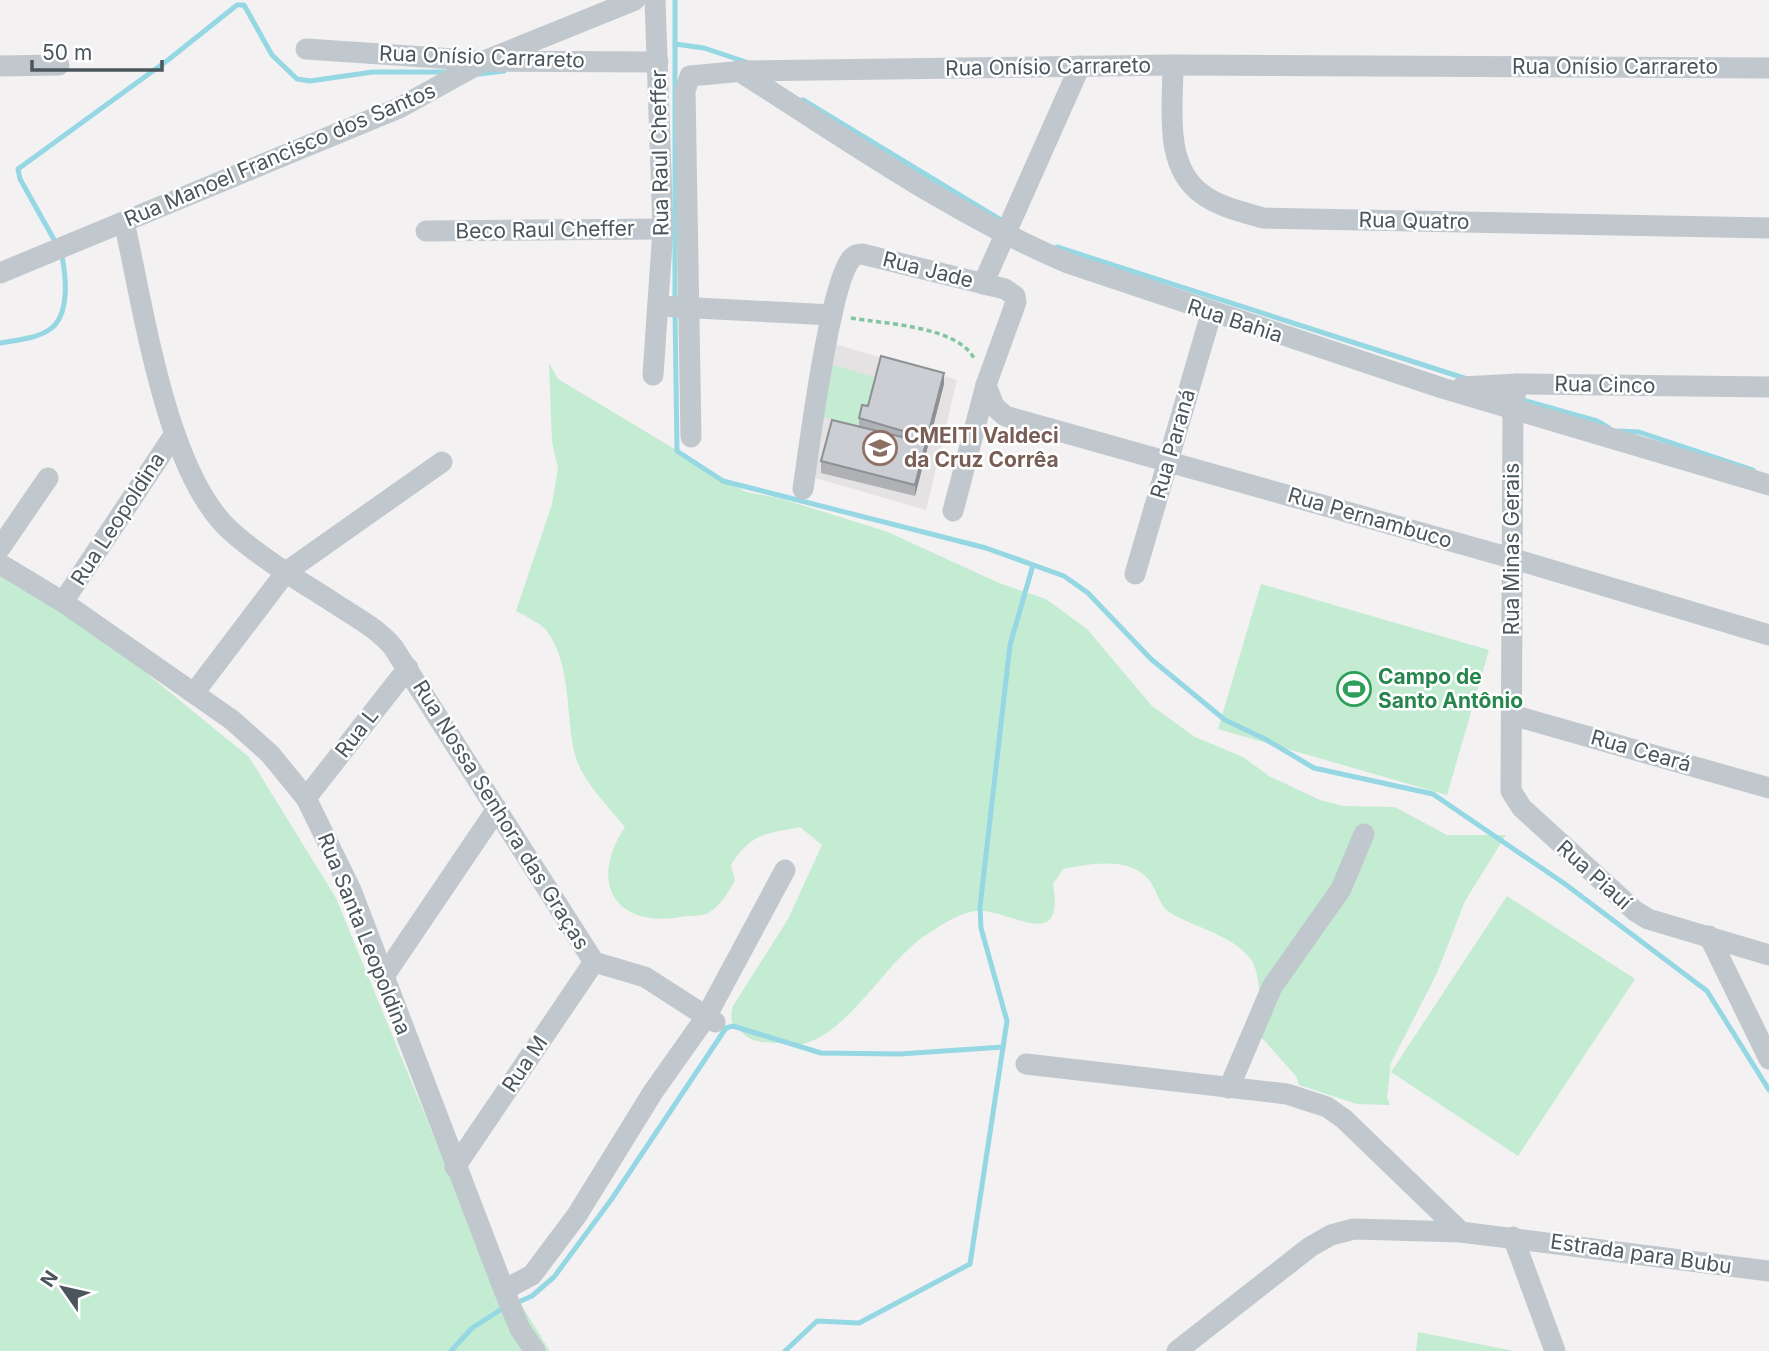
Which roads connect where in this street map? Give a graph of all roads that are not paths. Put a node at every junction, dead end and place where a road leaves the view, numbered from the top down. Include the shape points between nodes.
1 (635, 0) edge
2 (655, 0) edge
3 (306, 49) dead end
4 (478, 64) junction
5 (59, 65) dead end
6 (1173, 65) junction
7 (0, 66) edge
8 (1080, 66) junction
9 (1769, 68) edge
10 (741, 71) junction
11 (659, 72) junction
12 (124, 222) junction
13 (1769, 228) edge
14 (663, 229) junction
15 (426, 231) dead end
16 (1007, 233) junction
17 (0, 273) edge
18 (984, 284) junction
19 (676, 307) junction
20 (1211, 314) junction
21 (832, 315) junction
22 (653, 375) dead end
23 (1517, 384) junction
24 (986, 385) junction
25 (1769, 387) edge
26 (1442, 388) junction
27 (1514, 407) junction
28 (174, 435) junction
29 (691, 437) dead end
30 (442, 462) dead end
31 (1168, 462) junction
32 (48, 478) dead end
33 (1769, 485) edge
34 (803, 489) dead end
35 (953, 511) dead end
36 (0, 548) edge
37 (1511, 558) junction
38 (0, 564) edge
39 (286, 572) junction
40 (1135, 574) dead end
41 (63, 603) junction
42 (1769, 635) edge
43 (408, 668) junction
44 (194, 693) junction
45 (1512, 715) junction
46 (1769, 788) edge
47 (1513, 797) joint
48 (306, 798) junction
49 (497, 809) junction
50 (1364, 834) dead end
51 (785, 870) dead end
52 (1709, 936) junction
53 (1769, 955) edge
54 (594, 962) junction
55 (384, 976) junction
56 (710, 1019) junction
57 (1769, 1059) edge
58 (1026, 1064) dead end
59 (1228, 1088) junction
60 (455, 1167) junction
61 (1461, 1232) junction
62 (1513, 1237) junction
63 (1769, 1271) edge
64 (503, 1290) junction
65 (535, 1351) edge
66 (1177, 1351) edge
67 (1555, 1351) edge

1 - 4 street, Rua Manoel Francisco dos Santos
2 - 11 street, Rua Raul Cheffer
3 - 4 street, Rua Onísio Carrareto
4 - 11 street, Rua Onísio Carrareto
4 - 12 street, Rua Manoel Francisco dos Santos via 399,108
5 - 7 street
6 - 8 street, Rua Onísio Carrareto
6 - 9 street, Rua Onísio Carrareto
6 - 13 street, Rua Quatro via 1173,142 1180,170 1201,194 1263,218
8 - 10 street, Rua Onísio Carrareto
8 - 16 street
10 - 16 street, Rua Bahia via 901,173
10 - 19 street, Rua Onísio Carrareto via 698,73 685,82
11 - 14 street, Rua Raul Cheffer
12 - 17 street, Rua Manoel Francisco dos Santos
12 - 28 street
14 - 15 street, Beco Raul Cheffer
14 - 19 street, Rua Raul Cheffer
16 - 18 street
16 - 20 street, Rua Bahia via 1068,263
18 - 21 street, Rua Jade via 862,254 847,266
18 - 24 street, Rua Jade via 1011,292 1016,302
19 - 21 street
19 - 22 street
19 - 29 street, Rua Onísio Carrareto
20 - 26 street, Rua Bahia
20 - 31 street, Rua Paraná
21 - 34 street, Rua Jade
23 - 25 street, Rua Cinco
23 - 26 street, Rua Cinco
23 - 27 street, Rua Minas Gerais
24 - 31 street, Rua Pernambuco via 994,407 1004,415
24 - 35 street, Rua Jade
26 - 27 street, Rua Bahia
27 - 33 street, Rua Bahia
27 - 37 street, Rua Minas Gerais
28 - 39 street, Rua Nossa Senhora das Graças via 216,517
28 - 41 street, Rua Leopoldina
30 - 39 street
31 - 37 street, Rua Pernambuco
31 - 40 street, Rua Paraná
32 - 36 street
37 - 42 street, Rua Pernambuco
37 - 45 street, Rua Minas Gerais
38 - 41 street, Rua Santa Leopoldina
39 - 43 street, Rua Nossa Senhora das Graças via 385,637
39 - 44 street
41 - 44 street, Rua Santa Leopoldina
43 - 48 street, Rua L
43 - 49 street, Rua Nossa Senhora das Graças
44 - 48 street, Rua Santa Leopoldina via 270,754
45 - 46 street, Rua Ceará
45 - 47 street, Rua Minas Gerais via 1509,783
47 - 52 street, Rua Piauí via 1626,906 1648,919
48 - 55 street, Rua Santa Leopoldina via 351,890
49 - 54 street, Rua Nossa Senhora das Graças
49 - 55 street
50 - 59 street via 1341,889 1272,987
51 - 56 street
52 - 53 street, Rua Piauí
52 - 57 street
54 - 56 street via 645,977
54 - 60 street, Rua M
55 - 60 street, Rua Santa Leopoldina
56 - 64 street via 653,1092 578,1215 532,1275
58 - 59 street
59 - 61 street via 1287,1094 1327,1107
60 - 64 street, Rua Santa Leopoldina
61 - 62 street
61 - 66 street via 1354,1229 1331,1235
62 - 63 street, Estrada para Bubu
62 - 67 street
64 - 65 street, Rua Santa Leopoldina

